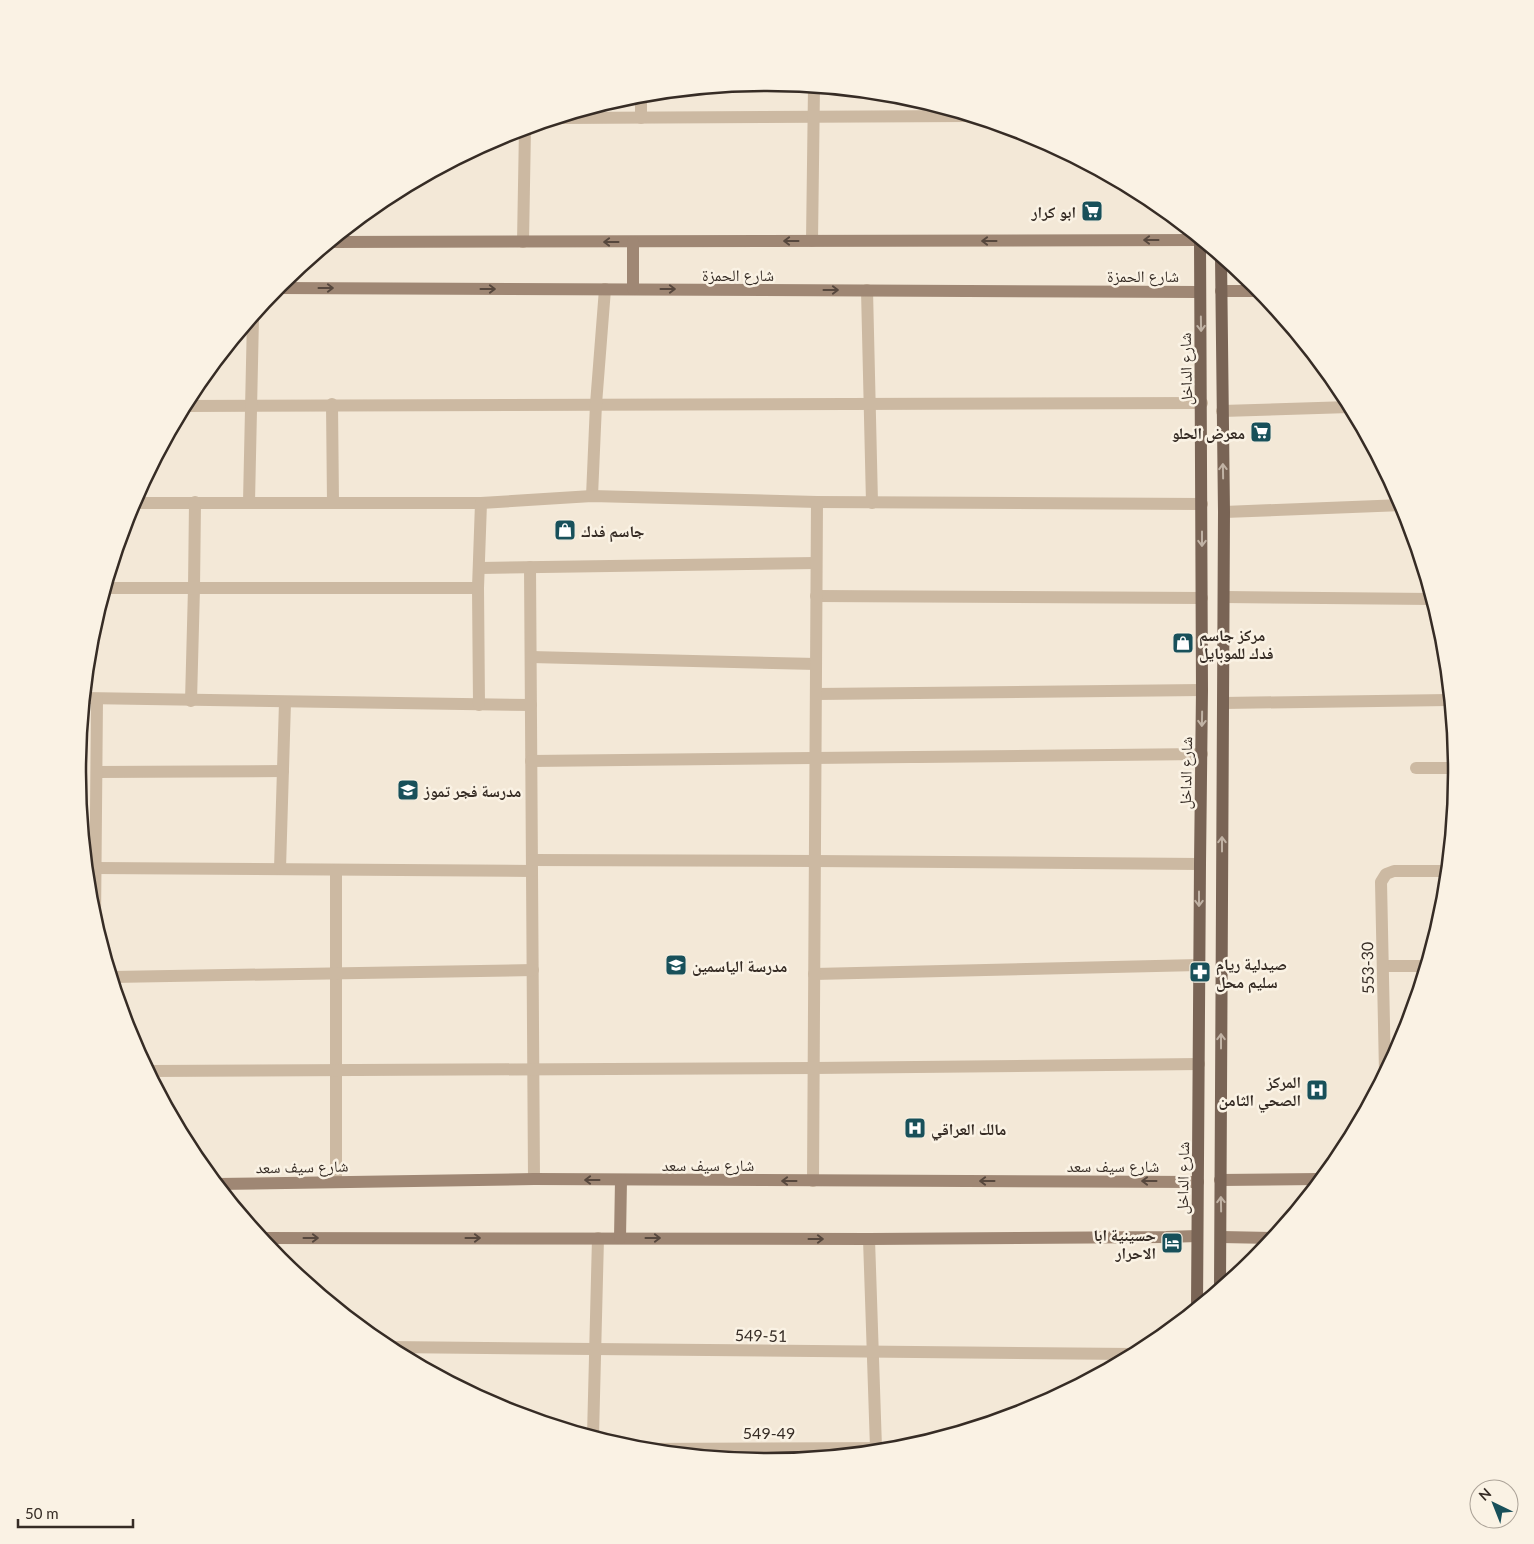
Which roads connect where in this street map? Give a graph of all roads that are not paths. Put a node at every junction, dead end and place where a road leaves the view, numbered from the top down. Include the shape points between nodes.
1 (814, 93) edge
2 (641, 103) edge
3 (950, 116) edge
4 (814, 117) junction
5 (578, 118) edge
6 (641, 118) junction
7 (525, 136) edge
8 (1191, 240) edge
9 (812, 241) junction
10 (340, 242) edge
11 (523, 242) junction
12 (634, 242) junction
13 (1200, 247) edge
14 (1221, 265) edge
15 (289, 288) edge
16 (605, 289) junction
17 (633, 289) junction
18 (867, 290) junction
19 (1221, 291) junction
20 (1248, 291) edge
21 (1200, 292) junction
22 (253, 326) edge
23 (1202, 403) junction
24 (332, 404) junction
25 (596, 404) junction
26 (870, 404) junction
27 (251, 405) junction
28 (194, 406) edge
29 (1341, 406) edge
30 (1222, 411) junction
31 (592, 496) junction
32 (194, 502) junction
33 (249, 502) junction
34 (333, 502) junction
35 (817, 502) junction
36 (142, 503) edge
37 (481, 503) junction
38 (872, 503) junction
39 (1202, 504) junction
40 (1394, 506) edge
41 (1224, 512) junction
42 (816, 563) junction
43 (530, 567) junction
44 (480, 568) junction
45 (111, 588) edge
46 (194, 588) junction
47 (478, 588) junction
48 (816, 596) junction
49 (1224, 597) junction
50 (1202, 598) junction
51 (1426, 599) edge
52 (531, 657) junction
53 (816, 664) junction
54 (1202, 690) junction
55 (816, 694) junction
56 (91, 699) edge
57 (191, 700) junction
58 (1444, 700) edge
59 (285, 702) junction
60 (1223, 703) junction
61 (479, 704) junction
62 (531, 705) junction
63 (1202, 754) junction
64 (815, 758) junction
65 (531, 762) junction
66 (1416, 768) dead end
67 (1448, 768) edge
68 (283, 771) junction
69 (97, 772) junction
70 (815, 861) junction
71 (1200, 864) junction
72 (532, 866) junction
73 (96, 868) junction
74 (280, 869) junction
75 (336, 870) junction
76 (1440, 871) edge
77 (96, 884) edge
78 (1199, 965) junction
79 (1383, 966) junction
80 (1420, 966) edge
81 (532, 970) junction
82 (336, 973) junction
83 (814, 974) junction
84 (118, 977) edge
85 (1385, 1058) edge
86 (1199, 1064) junction
87 (814, 1068) junction
88 (533, 1069) junction
89 (336, 1070) junction
90 (155, 1071) edge
91 (534, 1179) junction
92 (1312, 1179) edge
93 (621, 1180) junction
94 (1220, 1180) junction
95 (813, 1181) junction
96 (336, 1182) junction
97 (1198, 1182) junction
98 (225, 1184) edge
99 (1197, 1236) junction
100 (1221, 1237) junction
101 (271, 1238) edge
102 (598, 1238) junction
103 (620, 1238) junction
104 (1263, 1238) edge
105 (870, 1239) junction
106 (1220, 1280) edge
107 (1197, 1299) edge
108 (403, 1347) edge
109 (595, 1349) junction
110 (873, 1352) junction
111 (1120, 1354) edge
112 (593, 1430) edge
113 (876, 1444) edge
114 (714, 1450) edge
115 (797, 1452) edge

1 - 4 street
2 - 6 street
3 - 4 street
4 - 6 street
4 - 9 street
5 - 6 street
7 - 11 street
8 -> 9 street, شارع الحمزة
9 -> 12 street, شارع الحمزة
10 - 11 street, شارع الحمزة
12 -> 11 street, شارع الحمزة
12 - 17 street
13 - 21 main road, شارع الداخل
14 - 19 main road
15 -> 16 street, شارع الحمزة
16 - 17 street, شارع الحمزة
16 - 25 street
17 -> 18 street, شارع الحمزة
18 - 21 street, شارع الحمزة
18 - 26 street
19 - 20 street
19 - 30 main road
21 -> 23 main road, شارع الداخل
22 - 27 street
23 - 26 street
23 - 39 main road, شارع الداخل
24 - 25 street
24 - 27 street
24 - 34 street
25 - 26 street
25 - 31 street
26 - 38 street
27 - 28 street
27 - 33 street
29 - 30 street
41 -> 30 main road
31 - 35 street
31 - 37 street
32 - 33 street
32 - 36 street
32 - 46 street
33 - 34 street
34 - 37 street
35 - 38 street
35 - 42 street
37 - 44 street
38 - 39 street
39 -> 50 main road, شارع الداخل
40 - 41 street
41 - 49 main road
42 - 43 street
42 - 48 street
43 - 44 street
43 - 52 street
44 - 47 street
45 - 46 street
46 - 47 street
46 - 57 street
47 - 61 street
48 - 50 street
48 - 53 street
49 - 51 street
49 - 60 main road
50 - 54 main road, شارع الداخل
52 - 53 street
52 - 62 street
53 - 55 street
54 - 55 street
54 -> 63 main road, شارع الداخل
55 - 64 street
56 - 57 street
56 - 69 street
57 - 59 street
58 - 60 street
59 - 61 street
59 - 68 street
94 -> 60 main road
61 - 62 street
62 - 65 street
63 - 64 street
63 - 71 main road, شارع الداخل
64 - 65 street
64 - 70 street
65 - 72 street
66 - 67 street
68 - 69 street
68 - 74 street
69 - 73 street
70 - 71 street
70 - 72 street
70 - 83 street
71 -> 78 main road, شارع الداخل
72 - 75 street
72 - 81 street
73 - 74 street
73 - 77 street
74 - 75 street
75 - 82 street
76 - 79 street, 553-30 via 1394,871 1386,874 1381,882
78 - 83 street
78 - 86 main road, شارع الداخل
79 - 80 street
79 - 85 street, 553-30
81 - 82 street
81 - 88 street
82 - 84 street
82 - 89 street
83 - 87 street
86 - 87 street
86 - 97 main road, شارع الداخل
87 - 88 street
87 - 95 street
88 - 89 street
88 - 91 street
89 - 90 street
89 - 96 street
93 -> 91 street, شارع سيف سعد
91 - 96 street, شارع سيف سعد
92 - 94 street
95 -> 93 street, شارع سيف سعد
93 - 103 street
100 -> 94 main road
97 -> 95 street, شارع سيف سعد
96 - 98 street, شارع سيف سعد
97 - 99 main road, شارع الداخل
99 - 105 street
99 - 107 main road, شارع الداخل
100 - 104 street
100 - 106 main road
101 -> 102 street
102 - 103 street
102 - 109 street
103 -> 105 street
105 - 110 street
108 - 109 street, 549-51
109 - 110 street, 549-51
109 - 112 street
110 - 111 street, 549-51
110 - 113 street
114 - 115 street, 549-49

